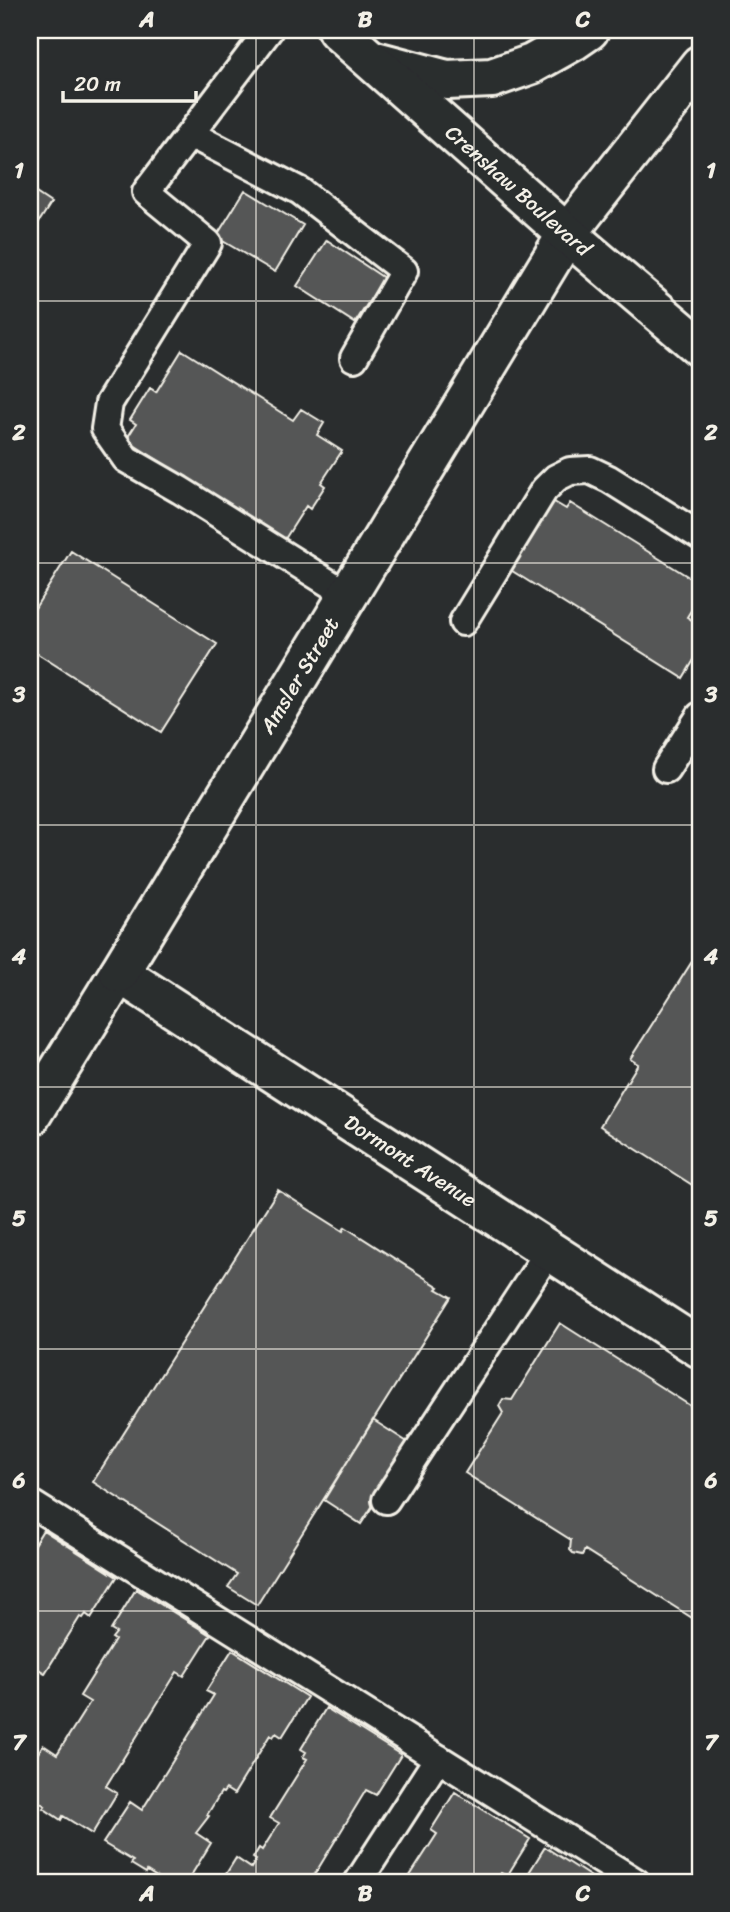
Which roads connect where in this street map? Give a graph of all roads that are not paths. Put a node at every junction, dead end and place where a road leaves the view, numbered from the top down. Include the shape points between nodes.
1 (269, 30) edge
2 (337, 30) edge
3 (589, 30) edge
4 (372, 60) junction
5 (700, 65) edge
6 (190, 135) junction
7 (566, 234) junction
8 (700, 347) edge
9 (354, 358) dead end
10 (700, 536) edge
11 (348, 595) junction
12 (463, 621) dead end
13 (700, 716) edge
14 (666, 769) dead end
15 (119, 973) junction
16 (30, 1116) edge
17 (549, 1251) junction
18 (700, 1348) edge
19 (386, 1500) dead end
20 (30, 1503) edge
21 (438, 1758) junction
22 (358, 1882) edge
23 (636, 1882) edge

1 - 6 lane
2 - 4 street, Crenshaw Boulevard
3 - 4 street via 531,64 492,78 447,80
4 - 7 street, Crenshaw Boulevard
5 - 7 street, Amsler Street
6 - 9 lane via 300,191 404,271
6 - 11 lane via 146,192 208,243 109,403 105,429 126,459
7 - 8 street, Crenshaw Boulevard
7 - 11 street, Amsler Street
10 - 12 lane via 590,470 570,471 544,490
11 - 15 street, Amsler Street
13 - 14 lane
15 - 16 street, Amsler Street
15 - 17 street, Dormont Avenue
17 - 18 street, Dormont Avenue
17 - 19 lane
20 - 21 lane
21 - 22 lane
21 - 23 lane

